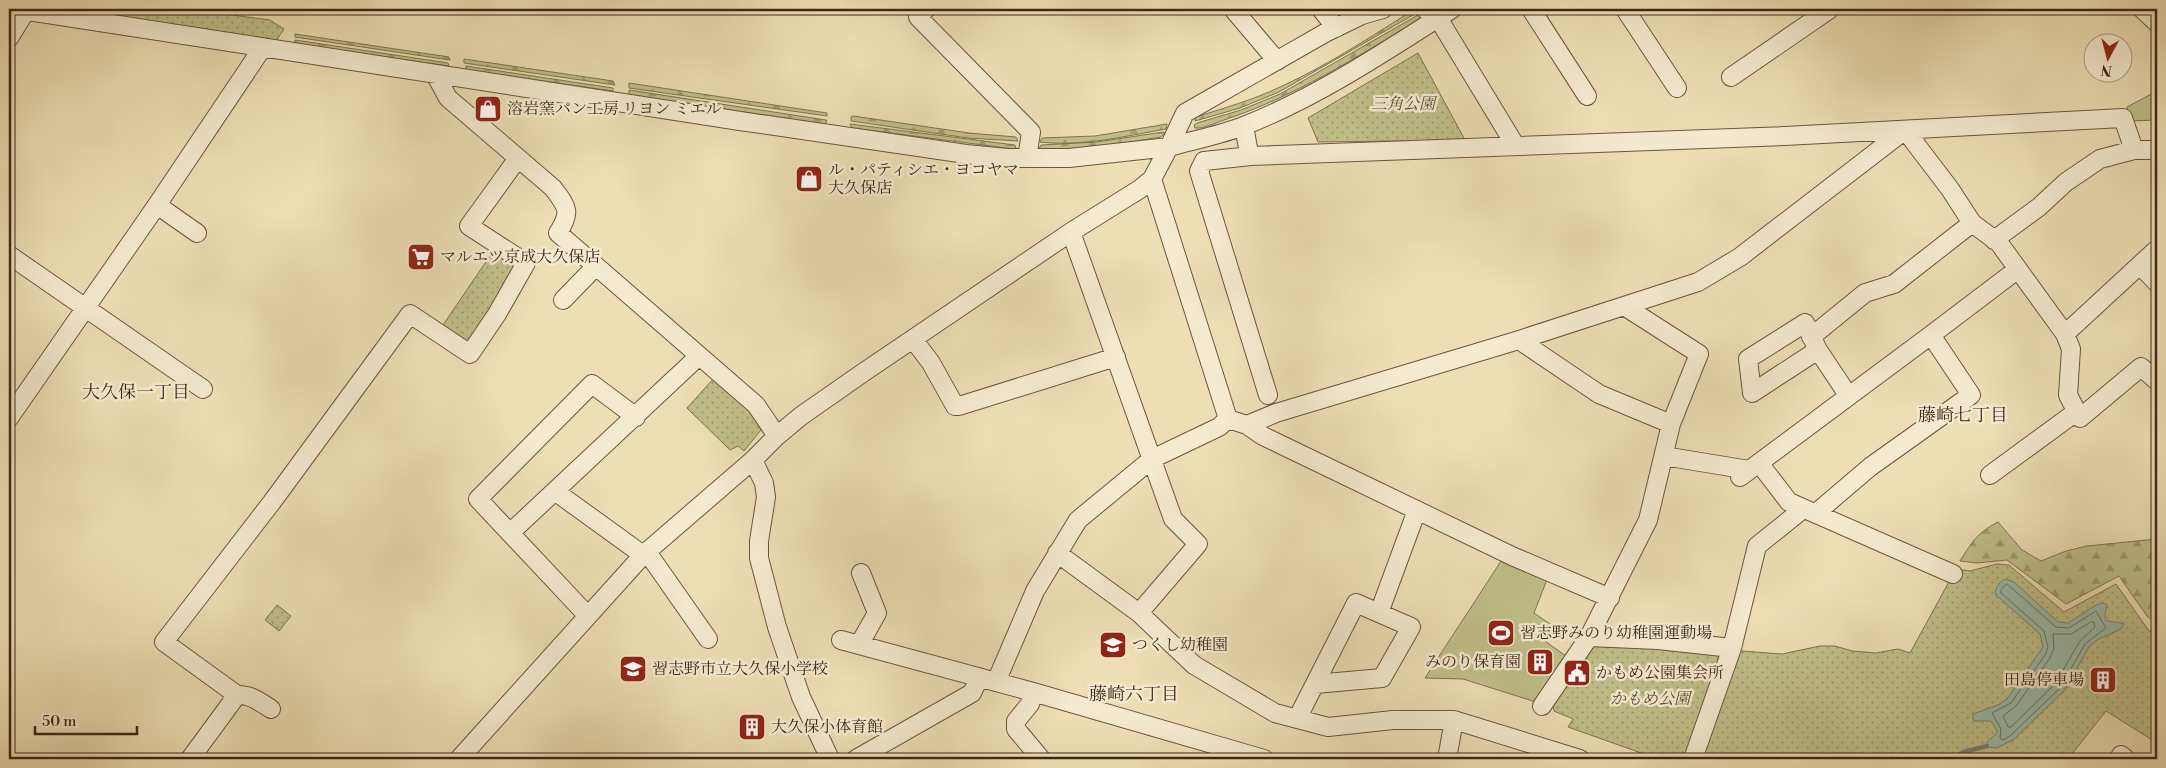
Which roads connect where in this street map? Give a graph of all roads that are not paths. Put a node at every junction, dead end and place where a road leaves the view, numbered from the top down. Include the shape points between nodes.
1 (23, 9) edge
2 (926, 9) edge
3 (1233, 9) edge
4 (1320, 9) edge
5 (1383, 9) edge
6 (1531, 9) edge
7 (1626, 9) edge
8 (1830, 9) edge
9 (2142, 9) edge
10 (1438, 12) edge
11 (2157, 23) edge
12 (1336, 28) junction
13 (9, 38) edge
14 (263, 48) junction
15 (1278, 62) junction
16 (435, 74) junction
17 (1731, 77) dead end
18 (1676, 88) dead end
19 (1587, 96) dead end
20 (1244, 126) junction
21 (1905, 130) junction
22 (1514, 145) junction
23 (1169, 148) junction
24 (2134, 150) junction
25 (2157, 150) edge
26 (1251, 156) junction
27 (518, 158) junction
28 (1027, 158) junction
29 (1152, 179) junction
30 (157, 205) junction
31 (1972, 223) junction
32 (1071, 232) junction
33 (197, 233) dead end
34 (1994, 240) junction
35 (2157, 249) edge
36 (9, 255) edge
37 (2140, 265) junction
38 (596, 266) junction
39 (2018, 269) junction
40 (2157, 283) edge
41 (563, 300) dead end
42 (1624, 306) junction
43 (85, 307) junction
44 (2065, 334) junction
45 (1931, 335) junction
46 (913, 339) junction
47 (1519, 340) junction
48 (699, 356) junction
49 (1116, 357) junction
50 (2157, 381) edge
51 (203, 389) dead end
52 (1268, 395) dead end
53 (1848, 395) junction
54 (2076, 412) junction
55 (636, 417) junction
56 (9, 418) edge
57 (1228, 420) junction
58 (1671, 424) junction
59 (1247, 425) junction
60 (777, 436) junction
61 (1664, 456) junction
62 (1152, 459) junction
63 (753, 460) junction
64 (1749, 470) junction
65 (1990, 475) dead end
66 (556, 492) junction
67 (1417, 510) junction
68 (1810, 511) junction
69 (510, 533) junction
70 (645, 553) junction
71 (1057, 553) junction
72 (861, 573) dead end
73 (1953, 574) dead end
74 (1610, 598) junction
75 (1139, 613) junction
76 (1379, 613) junction
77 (588, 616) junction
78 (1589, 637) junction
79 (708, 638) dead end
80 (841, 640) dead end
81 (859, 645) junction
82 (1732, 648) junction
83 (979, 678) junction
84 (996, 682) junction
85 (1315, 684) junction
86 (1032, 692) junction
87 (237, 695) junction
88 (1542, 706) dead end
89 (271, 709) dead end
90 (1297, 719) junction
91 (1454, 720) junction
92 (190, 759) edge
93 (459, 759) edge
94 (830, 759) edge
95 (856, 759) edge
96 (1041, 759) edge
97 (1264, 759) edge
98 (1447, 759) edge
99 (1580, 759) edge
100 (1693, 759) edge
101 (2119, 759) edge
102 (2126, 759) edge

1 - 13 street
1 - 14 street
2 - 28 street via 918,17 1031,132
3 - 15 street
4 - 12 street
5 - 12 street
6 - 19 street
7 - 18 street
8 - 17 street
9 - 11 street
10 - 20 street via 1319,90
10 - 22 street
12 - 15 street
14 - 16 street
14 - 30 street
15 - 23 street via 1186,113
16 - 27 street via 448,98
16 - 28 street via 966,154
20 - 23 street
20 - 26 street
21 - 22 street
21 - 24 street via 2123,118
21 - 31 street
21 - 42 street via 1740,258 1698,282
22 - 26 street
23 - 28 street via 1096,156
23 - 29 street
24 - 25 street
24 - 34 street via 2100,159
26 - 52 street via 1204,161 1199,171
27 - 38 street via 553,188 566,206 565,221 558,233
27 - 87 street via 469,226 526,263 470,354 410,314 164,642
29 - 32 street
29 - 57 street
30 - 33 street
30 - 43 street
31 - 34 street
31 - 53 street via 1894,284 1864,292 1815,344
32 - 46 street
32 - 49 street
34 - 39 street
35 - 37 street
36 - 43 street
37 - 40 street
37 - 44 street
38 - 41 street
38 - 48 street
39 - 44 street
39 - 45 street
42 - 47 street
42 - 58 street via 1699,354
43 - 51 street
43 - 56 street
44 - 54 street via 2071,349 2068,394
45 - 53 street
45 - 68 street via 1971,394
46 - 49 street via 956,406
46 - 60 street
47 - 58 street via 1600,394
47 - 59 street via 1285,410
48 - 55 street
48 - 60 street via 756,405
49 - 62 street
50 - 54 street via 2141,368 2080,418
53 - 64 street
54 - 65 street
55 - 66 street
55 - 69 street via 592,384 478,499
57 - 59 street
57 - 62 street
58 - 61 street
59 - 67 street via 1263,436
60 - 63 street
61 - 64 street
61 - 74 street via 1648,520
62 - 71 street via 1078,520
62 - 75 street via 1173,519 1198,544
63 - 70 street
63 - 94 street via 764,483 766,497 759,541 761,566 777,627 801,697
64 - 68 street via 1789,502
66 - 69 street
66 - 70 street
67 - 74 street
67 - 76 street
68 - 73 street
68 - 82 street via 1758,546
69 - 77 street
70 - 77 street
70 - 79 street
71 - 75 street
71 - 84 street via 1035,590
72 - 81 street via 877,613
74 - 78 street
75 - 90 street via 1194,665 1275,712
76 - 85 street via 1356,603
76 - 85 street via 1411,627 1382,678
77 - 93 street
78 - 82 street
78 - 88 street
80 - 81 street
81 - 83 street
82 - 100 street
83 - 84 street
83 - 95 street via 972,693
84 - 86 street
85 - 90 street
86 - 96 street via 1030,704 1016,721 1016,730
86 - 97 street
87 - 89 street via 254,698
87 - 92 street
90 - 91 street via 1328,727 1393,720
91 - 98 street
91 - 99 street
101 - 102 street via 2121,755

